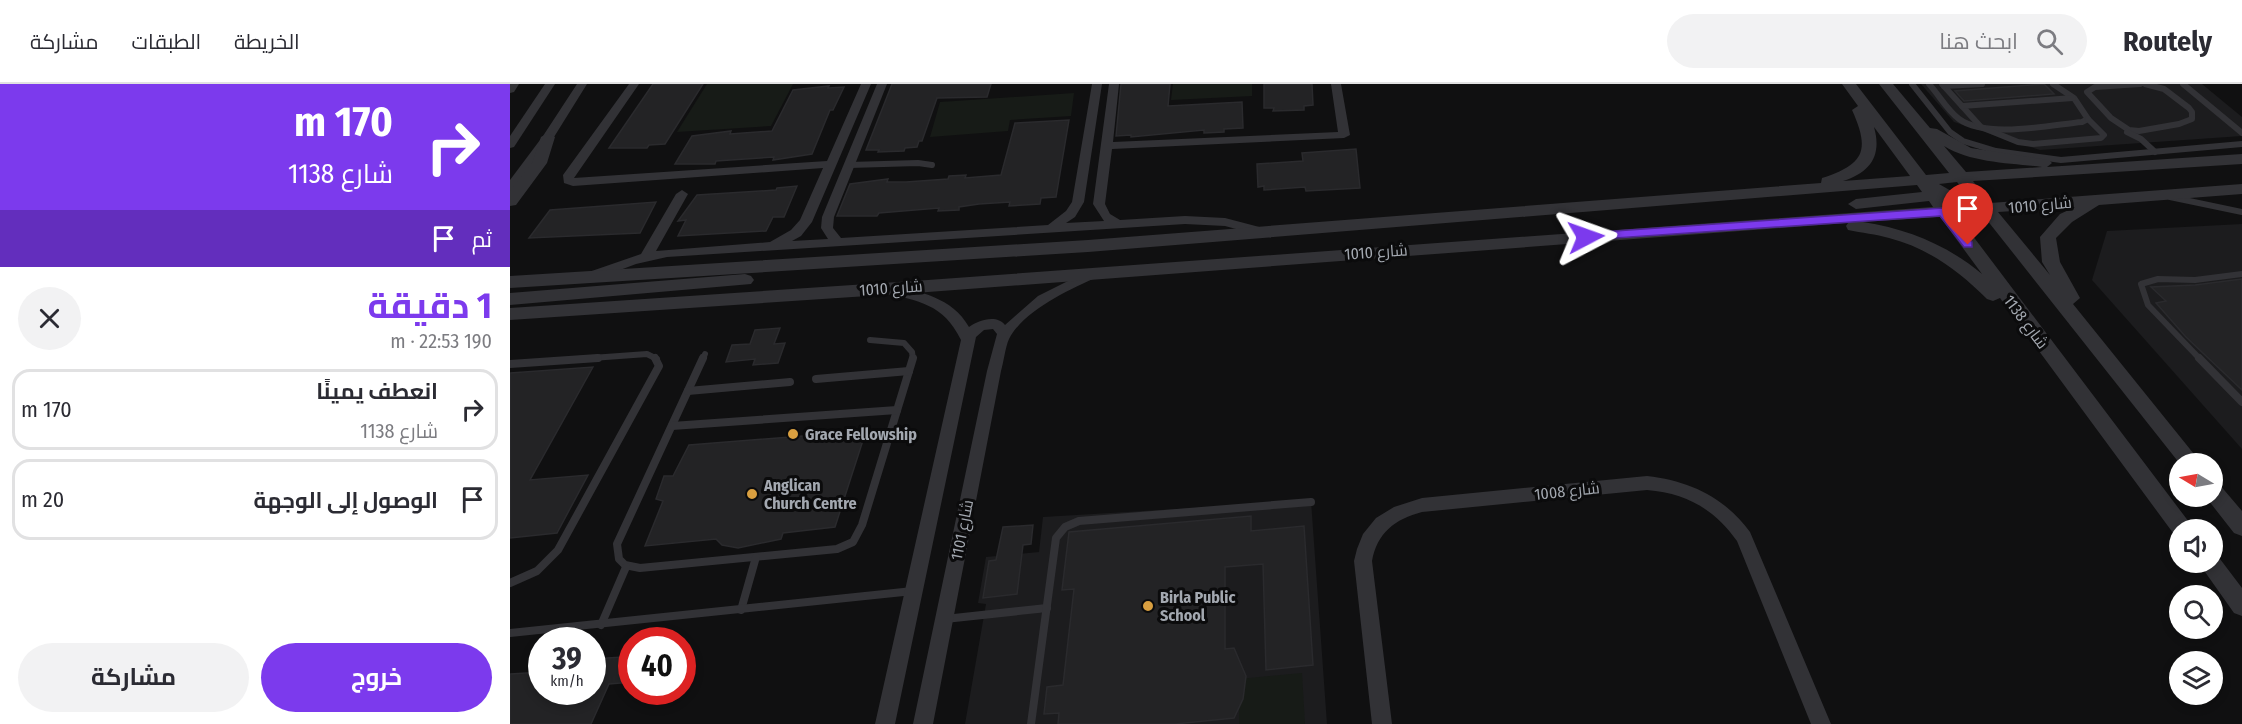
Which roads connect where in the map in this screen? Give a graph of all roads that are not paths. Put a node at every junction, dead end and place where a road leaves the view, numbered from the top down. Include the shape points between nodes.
1 (514, 84) edge
2 (550, 84) edge
3 (582, 84) edge
4 (634, 84) edge
5 (866, 84) edge
6 (882, 84) edge
7 (1096, 84) edge
8 (1114, 84) edge
9 (1336, 84) edge
10 (1844, 84) edge
11 (1849, 84) edge
12 (1871, 84) edge
13 (1886, 84) edge
14 (1896, 84) edge
15 (1912, 84) edge
16 (1929, 84) edge
17 (1982, 84) edge
18 (2053, 84) edge
19 (2139, 84) edge
20 (2145, 84) edge
21 (2183, 84) edge
22 (1943, 85) edge
23 (510, 90) edge
24 (2073, 99) junction
25 (1962, 106) junction
26 (2088, 119) junction
27 (1916, 120) junction
28 (2122, 126) junction
29 (1981, 127) junction
30 (2139, 131) junction
31 (2242, 133) edge
32 (548, 137) junction
33 (2141, 139) junction
34 (2242, 144) edge
35 (510, 145) edge
36 (1106, 146) junction
37 (2155, 152) junction
38 (2242, 159) edge
39 (832, 164) junction
40 (849, 165) junction
41 (932, 165) dead end
42 (2083, 169) junction
43 (2242, 176) edge
44 (1920, 180) junction
45 (510, 188) edge
46 (2242, 189) edge
47 (1788, 192) junction
48 (682, 194) dead end
49 (2160, 195) junction
50 (1079, 197) junction
51 (1959, 197) junction
52 (1100, 198) junction
53 (2119, 199) junction
54 (510, 201) edge
55 (2242, 212) edge
56 (828, 217) junction
57 (807, 218) junction
58 (1798, 220) junction
59 (1118, 225) junction
60 (1048, 229) junction
61 (1262, 232) junction
62 (1586, 237) junction
63 (837, 242) junction
64 (772, 247) junction
65 (928, 255) junction
66 (646, 257) junction
67 (1092, 274) junction
68 (2242, 274) edge
69 (510, 276) edge
70 (591, 276) junction
71 (532, 281) junction
72 (510, 282) edge
73 (888, 289) junction
74 (510, 299) edge
75 (535, 313) junction
76 (510, 314) edge
77 (510, 320) edge
78 (1003, 337) junction
79 (870, 340) dead end
80 (968, 340) junction
81 (2097, 345) junction
82 (705, 354) dead end
83 (510, 364) edge
84 (909, 371) junction
85 (816, 379) dead end
86 (790, 382) dead end
87 (688, 391) junction
88 (2242, 402) edge
89 (897, 410) junction
90 (2093, 410) junction
91 (672, 426) junction
92 (2169, 453) edge
93 (2183, 453) edge
94 (1311, 502) dead end
95 (2223, 504) edge
96 (2221, 507) edge
97 (2176, 519) edge
98 (2242, 528) edge
99 (756, 557) junction
100 (626, 567) junction
101 (2217, 573) edge
102 (510, 583) edge
103 (915, 591) junction
104 (2242, 606) edge
105 (1047, 608) junction
106 (741, 610) junction
107 (944, 620) junction
108 (601, 625) junction
109 (510, 633) edge
110 (885, 724) edge
111 (923, 724) edge
112 (1031, 724) edge
113 (1382, 724) edge
114 (1821, 724) edge

1 - 23 street
2 - 35 street
3 - 32 street
4 - 39 street via 568,180
5 - 39 street
6 - 40 street
7 - 50 street
8 - 36 street
9 - 36 street via 1344,135
10 - 47 street via 1871,139 1870,156 1847,176
11 - 44 street
12 - 51 street
13 - 27 street, شارع 1138
14 - 27 street via 1914,106
15 - 37 lane via 1950,132 1963,141 1996,152 2061,160
16 - 29 lane via 1960,120
17 - 22 lane
18 - 24 lane
19 - 28 lane via 2095,87 2087,92
20 - 30 lane via 2164,89 2189,108 2193,116 2184,124
21 - 31 lane
22 - 25 lane
24 - 25 lane
24 - 26 lane
25 - 29 lane
26 - 29 lane
26 - 29 lane via 2102,131 2101,138 2033,144
27 - 42 street via 1949,144 1969,152
27 - 51 street, شارع 1138
28 - 30 lane
28 - 33 lane
30 - 33 lane
32 - 45 street
32 - 54 street via 541,162
33 - 37 lane
34 - 37 lane
36 - 52 street
38 - 42 street, شارع 1010
39 - 57 street
40 - 41 lane
40 - 56 street
42 - 51 street, شارع 1010
43 - 51 street
44 - 47 street, شارع 1010
44 - 51 street
46 - 49 street, شارع 1010
47 - 61 street, شارع 1010
48 - 66 street
49 - 53 street, شارع 1010
49 - 55 lane
50 - 52 street via 1088,202
50 - 60 street via 1071,214
51 - 53 street, شارع 1010
51 - 58 street, شارع 1010
51 - 62 street via 1673,219
51 - 81 street, شارع 1138
51 - 90 street, شارع 1138
51 - 92 street
52 - 59 street via 1101,210
53 - 81 street via 2089,206 2066,218 2048,237 2051,262
56 - 57 street
56 - 63 street via 827,228
57 - 64 street via 796,233
58 - 62 street, شارع 1010
58 - 90 street via 1897,232 1937,249 1970,271
59 - 60 street, شارع 1010
59 - 61 street, شارع 1010 via 1205,220
60 - 63 street, شارع 1010
61 - 65 street, شارع 1010
62 - 67 street, شارع 1010
63 - 64 street, شارع 1010
64 - 66 street, شارع 1010
65 - 70 street, شارع 1010
65 - 74 street via 867,269
66 - 70 street, شارع 1010
67 - 73 street, شارع 1010
67 - 78 street, شارع 1101 via 1034,305 1020,315
68 - 88 lane via 2195,280 2158,279 2141,284 2148,306
69 - 71 street
70 - 71 street, شارع 1010
71 - 72 street, شارع 1010
73 - 75 street, شارع 1010
73 - 80 street via 951,310
75 - 76 street, شارع 1010
75 - 77 street
78 - 80 street via 1001,327 986,324 976,328
78 - 107 street, شارع 1101
79 - 84 lane via 898,340 910,347 913,352
80 - 103 street, شارع 1101
81 - 93 street, شارع 1138
82 - 87 lane
83 - 102 lane via 647,354 658,360 659,366 558,550 543,568
84 - 85 lane
84 - 89 lane
86 - 87 lane
87 - 91 lane
89 - 91 lane
89 - 99 lane via 862,525 853,542 837,549
90 - 97 street, شارع 1138
91 - 100 lane via 617,544 616,554
94 - 105 lane via 1072,523 1056,538
95 - 98 street
96 - 98 street
99 - 100 lane
99 - 106 lane
100 - 108 lane
101 - 104 street
103 - 106 lane
103 - 110 street, شارع 1101
105 - 107 lane
105 - 112 lane
106 - 108 lane
107 - 111 street, شارع 1101
108 - 109 lane
113 - 114 street, شارع 1008 via 1363,561 1376,528 1397,513 1422,505 1647,483 1695,493 1717,506 1735,524 1744,537

